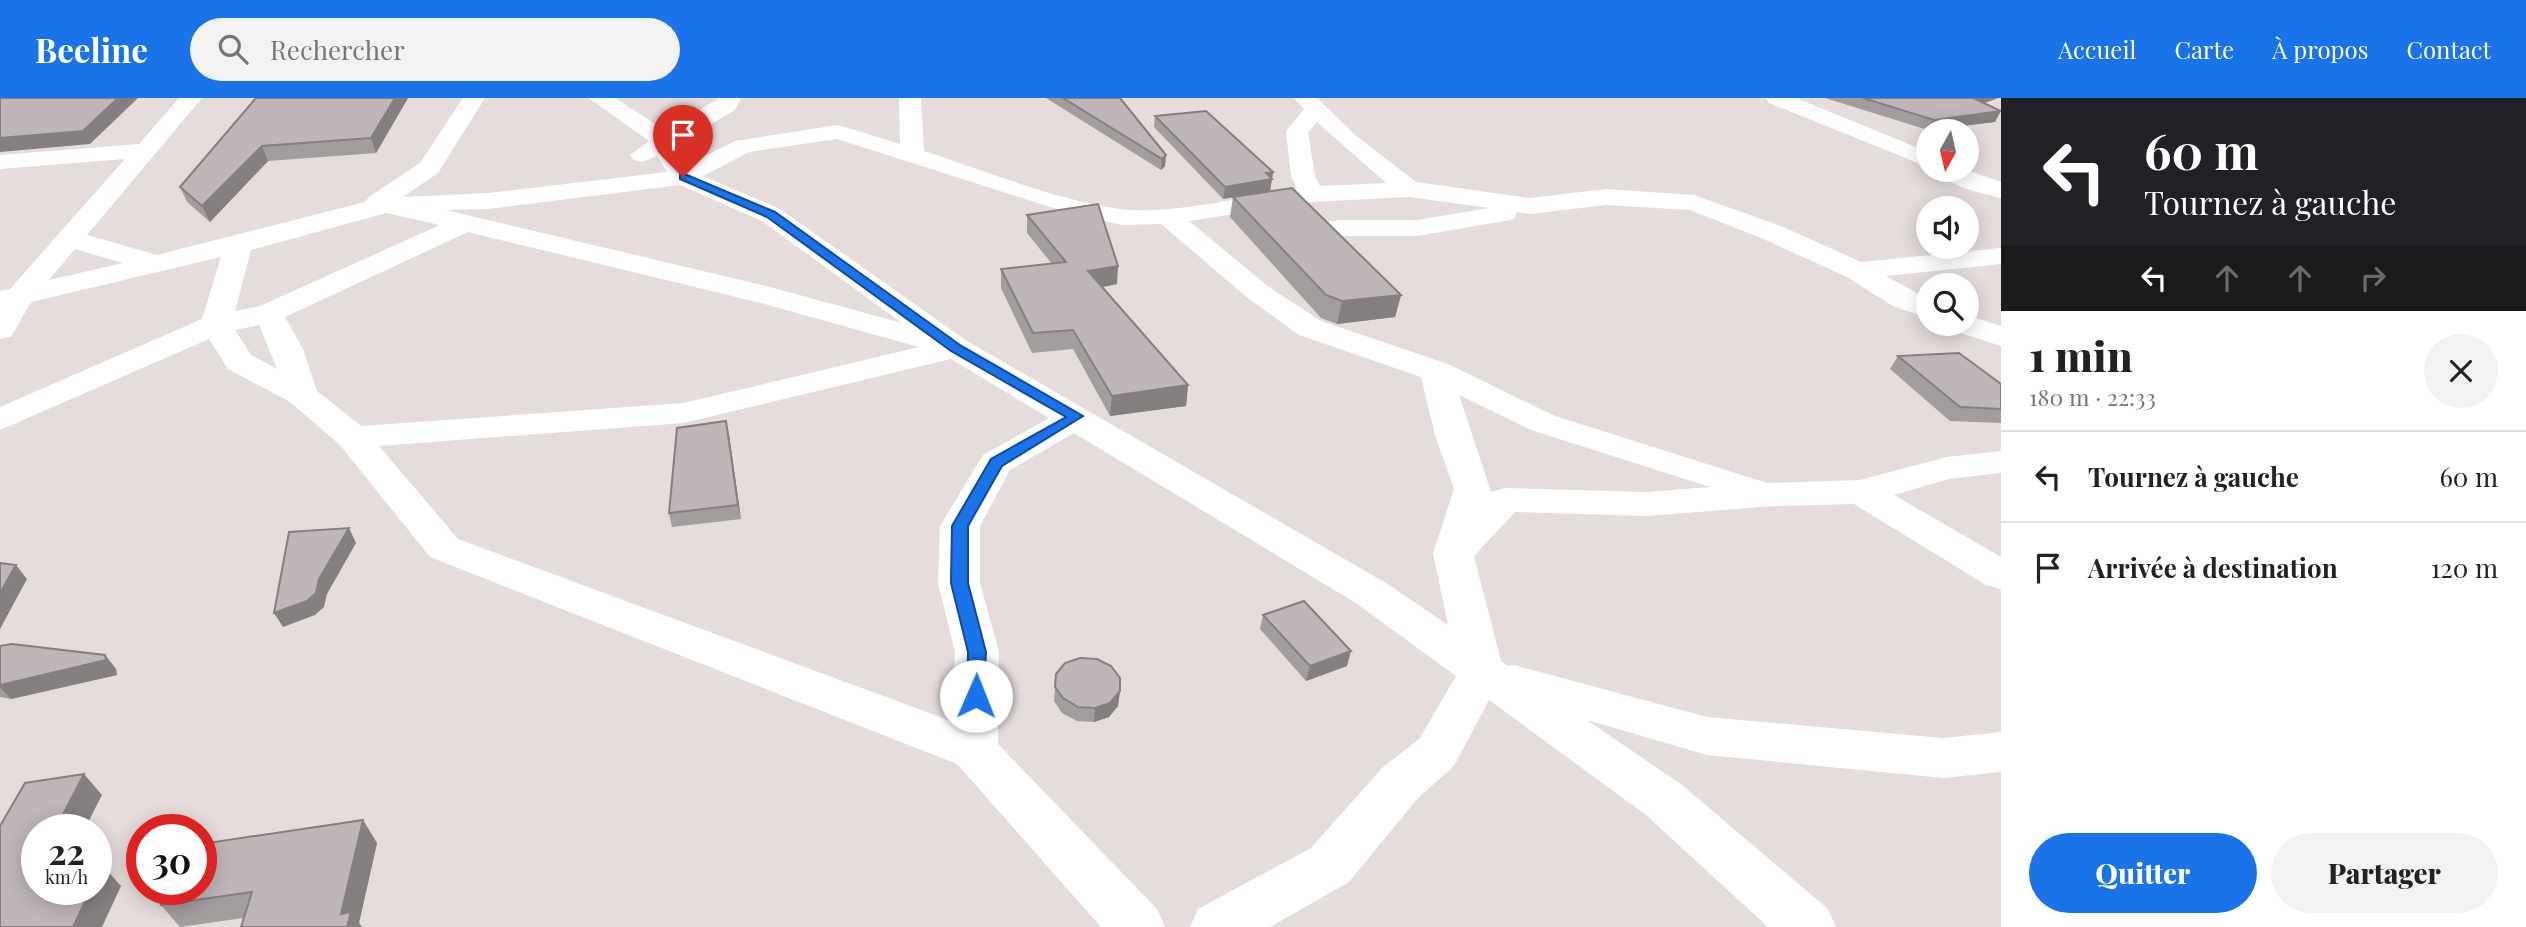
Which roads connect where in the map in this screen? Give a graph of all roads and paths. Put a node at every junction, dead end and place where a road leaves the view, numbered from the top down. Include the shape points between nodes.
1 (191, 98) edge
2 (474, 98) edge
3 (600, 98) edge
4 (730, 98) edge
5 (910, 98) edge
6 (1777, 98) edge
7 (1310, 104) edge
8 (663, 140) junction
9 (146, 150) junction
10 (912, 155) junction
11 (1916, 155) edge
12 (0, 162) edge
13 (683, 177) junction
14 (1973, 182) edge
15 (1409, 189) junction
16 (2001, 190) edge
17 (590, 191) junction
18 (1312, 194) junction
19 (385, 205) junction
20 (1530, 206) junction
21 (1167, 216) junction
22 (463, 224) junction
23 (1338, 228) dead end
24 (514, 236) junction
25 (69, 239) junction
26 (239, 244) junction
27 (2001, 256) edge
28 (159, 264) junction
29 (1857, 271) junction
30 (9, 299) edge
31 (1916, 304) edge
32 (268, 314) junction
33 (216, 324) junction
34 (1979, 329) edge
35 (0, 330) edge
36 (2001, 337) edge
37 (956, 348) junction
38 (1436, 372) junction
39 (302, 395) junction
40 (1076, 416) junction
41 (0, 420) edge
42 (353, 437) junction
43 (2001, 462) edge
44 (1861, 492) junction
45 (1774, 495) junction
46 (1453, 554) junction
47 (2001, 575) edge
48 (1481, 673) junction
49 (974, 750) junction
50 (2001, 752) edge
51 (1137, 927) edge
52 (1218, 927) edge
53 (1808, 927) edge

1 - 9 street
2 - 19 street via 429,168 379,202
3 - 8 street
4 - 8 street via 727,105
5 - 10 street
6 - 11 street
7 - 15 street
7 - 18 street via 1297,131 1303,176
8 - 13 street
8 - 17 street
9 - 12 street
9 - 25 street
10 - 13 street via 838,132 743,146
10 - 21 street via 1075,207 1122,217
13 - 17 street
13 - 37 street via 771,215
14 - 16 street
15 - 18 street
15 - 20 street
17 - 19 street
17 - 24 street via 564,219
18 - 21 street
19 - 22 street
19 - 26 street
20 - 23 street via 1417,228
20 - 29 street via 1606,197 1694,203
21 - 38 street via 1259,293 1310,328
22 - 24 street
22 - 32 street
24 - 37 street via 770,296
25 - 28 street
25 - 30 street
26 - 28 street
26 - 33 street
27 - 29 street
28 - 30 street
29 - 31 street
30 - 35 street
32 - 33 street
32 - 39 street via 287,349
33 - 39 street via 239,362
33 - 41 street
34 - 36 street
37 - 40 street
37 - 42 street via 684,413
38 - 45 street via 1543,423
38 - 46 street via 1472,489
39 - 42 street
40 - 48 street via 1371,593
40 - 49 street via 996,463 960,526 959,583 977,652
42 - 49 street via 444,548
43 - 44 street via 1947,468
44 - 45 street
44 - 47 street
45 - 46 street via 1647,504 1505,500
46 - 48 street
48 - 50 street via 1707,736 1943,758
48 - 52 street via 1437,752 1400,783 1331,865
48 - 53 street via 1664,800
49 - 51 street

